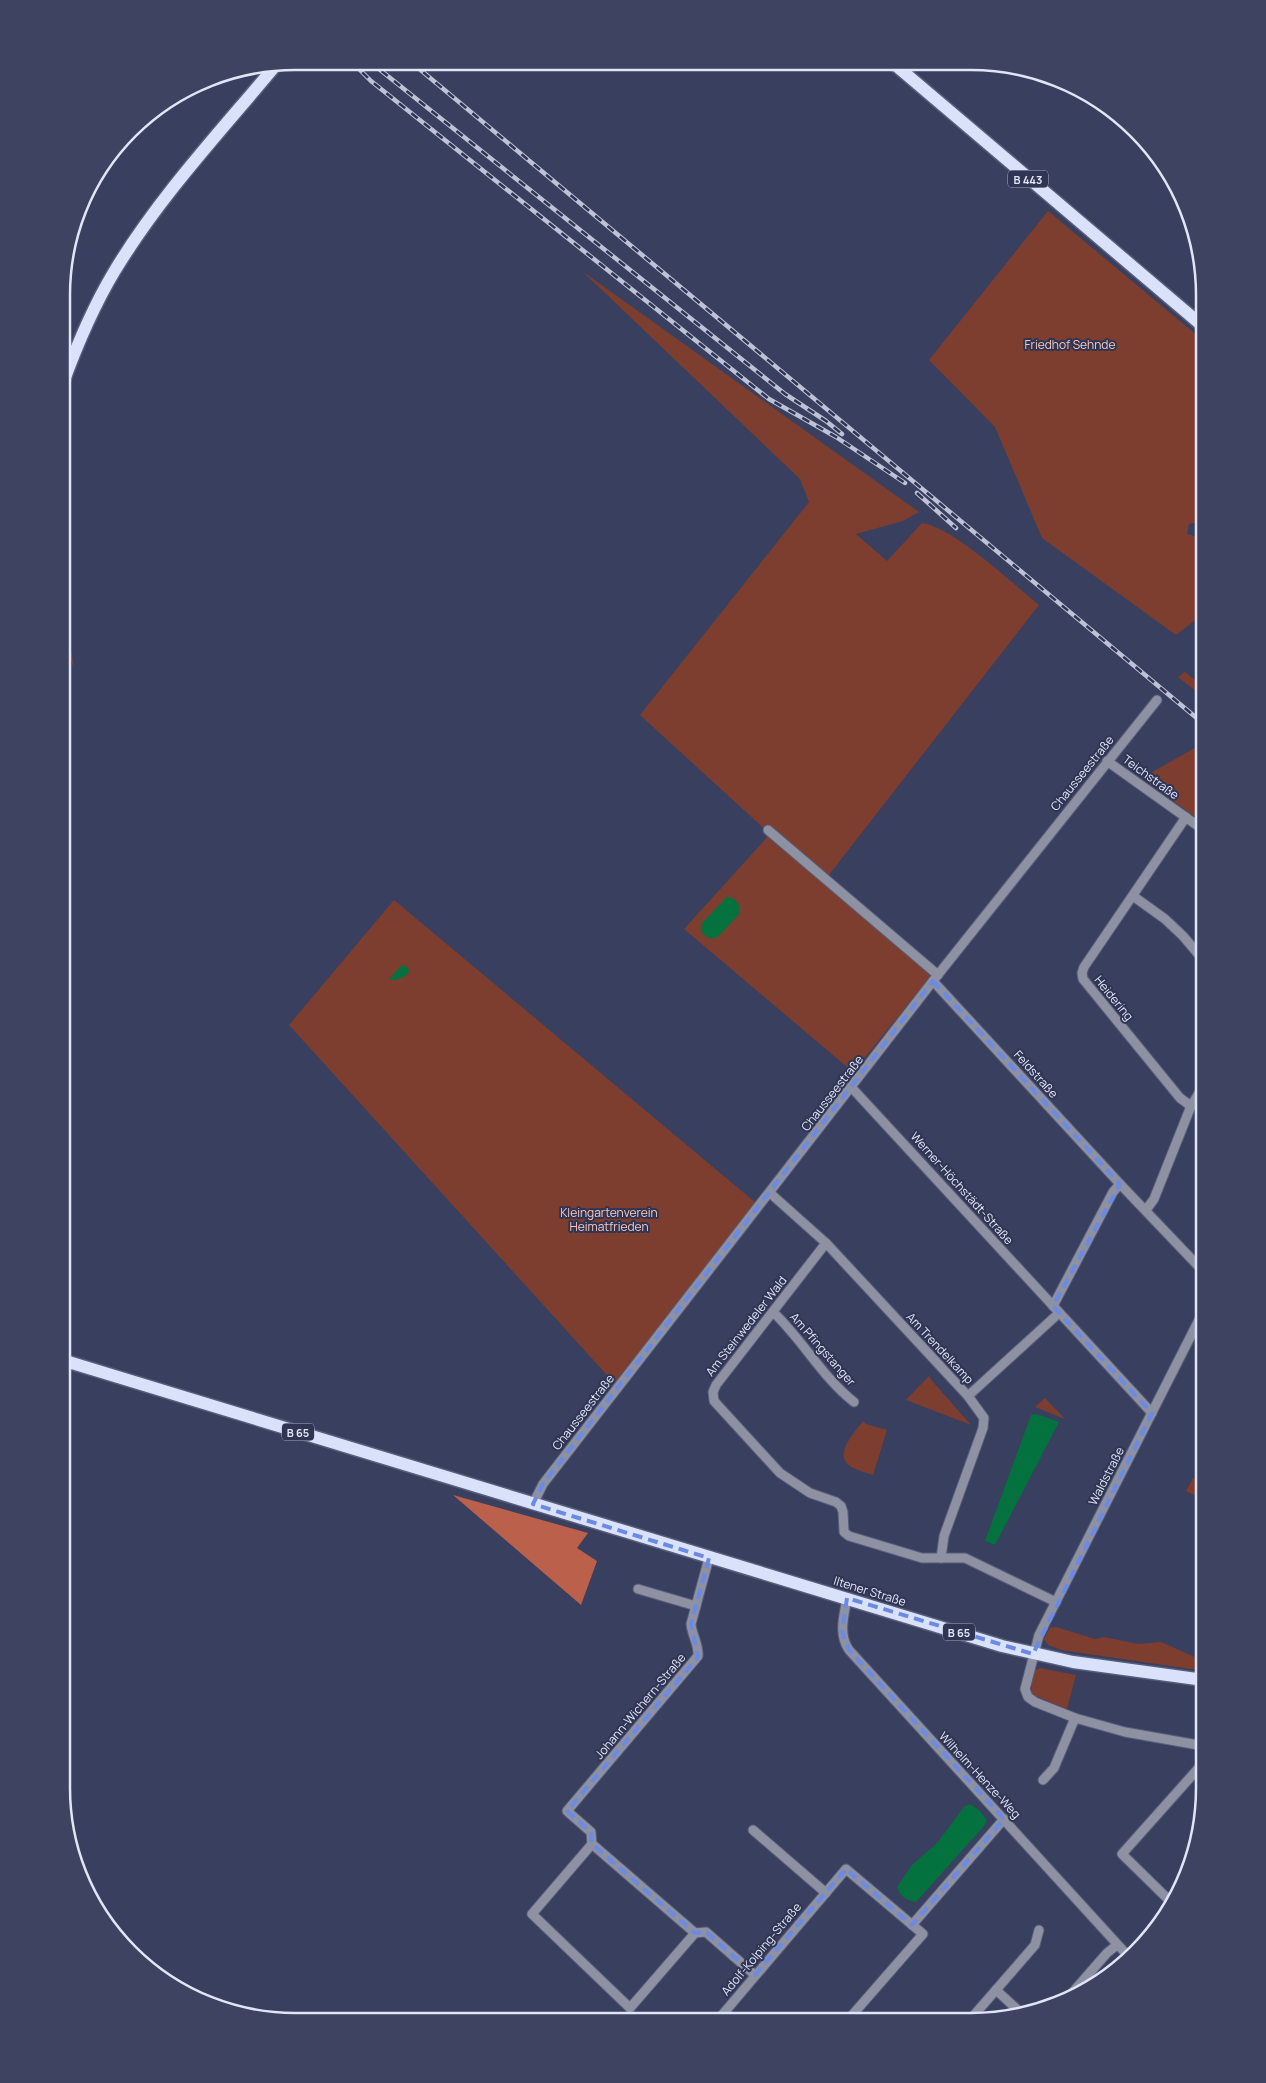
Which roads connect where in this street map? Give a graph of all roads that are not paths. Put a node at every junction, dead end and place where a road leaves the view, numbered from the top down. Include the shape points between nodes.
1 (901, 70) edge
2 (271, 71) edge
3 (1196, 320) edge
4 (70, 366) edge
5 (1157, 700) dead end
6 (1107, 761) junction
7 (1186, 817) junction
8 (1196, 824) edge
9 (768, 830) dead end
10 (1133, 896) junction
11 (1196, 952) edge
12 (936, 978) junction
13 (852, 1088) junction
14 (1196, 1098) edge
15 (1191, 1106) junction
16 (1120, 1184) junction
17 (770, 1193) junction
18 (1146, 1210) junction
19 (826, 1243) junction
20 (1196, 1263) edge
21 (1056, 1309) junction
22 (773, 1312) junction
23 (1196, 1326) edge
24 (70, 1362) edge
25 (968, 1396) junction
26 (854, 1402) dead end
27 (1152, 1412) junction
28 (533, 1504) junction
29 (709, 1558) junction
30 (941, 1558) junction
31 (638, 1589) dead end
32 (847, 1598) junction
33 (1056, 1602) junction
34 (696, 1606) junction
35 (1034, 1654) junction
36 (1196, 1679) edge
37 (1074, 1718) junction
38 (1196, 1745) edge
39 (1196, 1771) edge
40 (1043, 1780) dead end
41 (1004, 1819) junction
42 (753, 1830) dead end
43 (592, 1844) junction
44 (826, 1893) junction
45 (1167, 1898) edge
46 (912, 1925) junction
47 (1039, 1930) dead end
48 (695, 1932) junction
49 (1117, 1945) junction
50 (1124, 1952) edge
51 (755, 1976) junction
52 (1080, 1985) edge
53 (996, 1990) junction
54 (1016, 2009) edge
55 (723, 2013) edge
56 (854, 2013) edge
57 (976, 2013) edge

1 - 3 main road, B 443
2 - 4 main road via 173,188 129,247 93,311
5 - 6 street, Chausseestraße
6 - 7 street, Teichstraße
6 - 12 street, Chausseestraße
7 - 8 street, Teichstraße
7 - 10 street, Heidering
9 - 12 street, Feldstraße
10 - 11 street via 1165,919
10 - 15 street, Heidering via 1084,967 1083,979 1180,1098
12 - 13 street, Chausseestraße
12 - 16 street, Feldstraße
13 - 17 street, Chausseestraße
13 - 21 street, Werner-Höchstädt-Straße
14 - 15 street
15 - 18 street via 1154,1199
16 - 18 street, Feldstraße
16 - 21 street via 1113,1192
17 - 19 street, Am Trendelkamp
17 - 28 street, Chausseestraße via 543,1484
18 - 20 street, Feldstraße
19 - 22 street, Am Steinwedeler Wald
19 - 25 street, Am Trendelkamp
21 - 25 street
21 - 27 street, Werner-Höchstädt-Straße
22 - 26 street, Am Pfingstanger
22 - 30 street, Am Steinwedeler Wald via 716,1385 714,1401 780,1473 841,1506 844,1532 849,1536 922,1558
23 - 27 street, Waldstraße
24 - 28 main road, B 65
25 - 30 street, Am Trendelkamp via 984,1418 983,1428 944,1536
27 - 33 street, Waldstraße
28 - 29 main road, Iltener Straße / B 65
29 - 32 main road, Iltener Straße / B 65
29 - 34 street, Johann-Wichern-Straße
30 - 33 street, Am Steinwedeler Wald via 965,1558
31 - 34 street
32 - 35 main road, Iltener Straße / B 65
32 - 41 street, Wilhelm-Henze-Weg via 842,1632 849,1650
33 - 35 street, Waldstraße via 1039,1635
34 - 43 street, Johann-Wichern-Straße via 691,1624 699,1647 698,1656 567,1811 591,1832
35 - 36 main road, Iltener Straße / B 65
35 - 37 street, Waldstraße via 1025,1689 1028,1697 1046,1708
37 - 38 street, Waldstraße via 1125,1732
37 - 40 street via 1054,1768
39 - 45 street via 1122,1854
41 - 46 street
41 - 49 street, Wilhelm-Henze-Weg
42 - 44 street
43 - 48 street
43 - 48 street via 532,1914 630,2008
44 - 46 street, Adolf-Kolping-Straße via 846,1869
44 - 51 street, Adolf-Kolping-Straße
46 - 56 street via 922,1934
47 - 53 street via 1034,1945
48 - 51 street via 706,1932
49 - 50 street, Wilhelm-Henze-Weg
49 - 52 street
51 - 55 street, Adolf-Kolping-Straße
53 - 54 street
53 - 57 street

